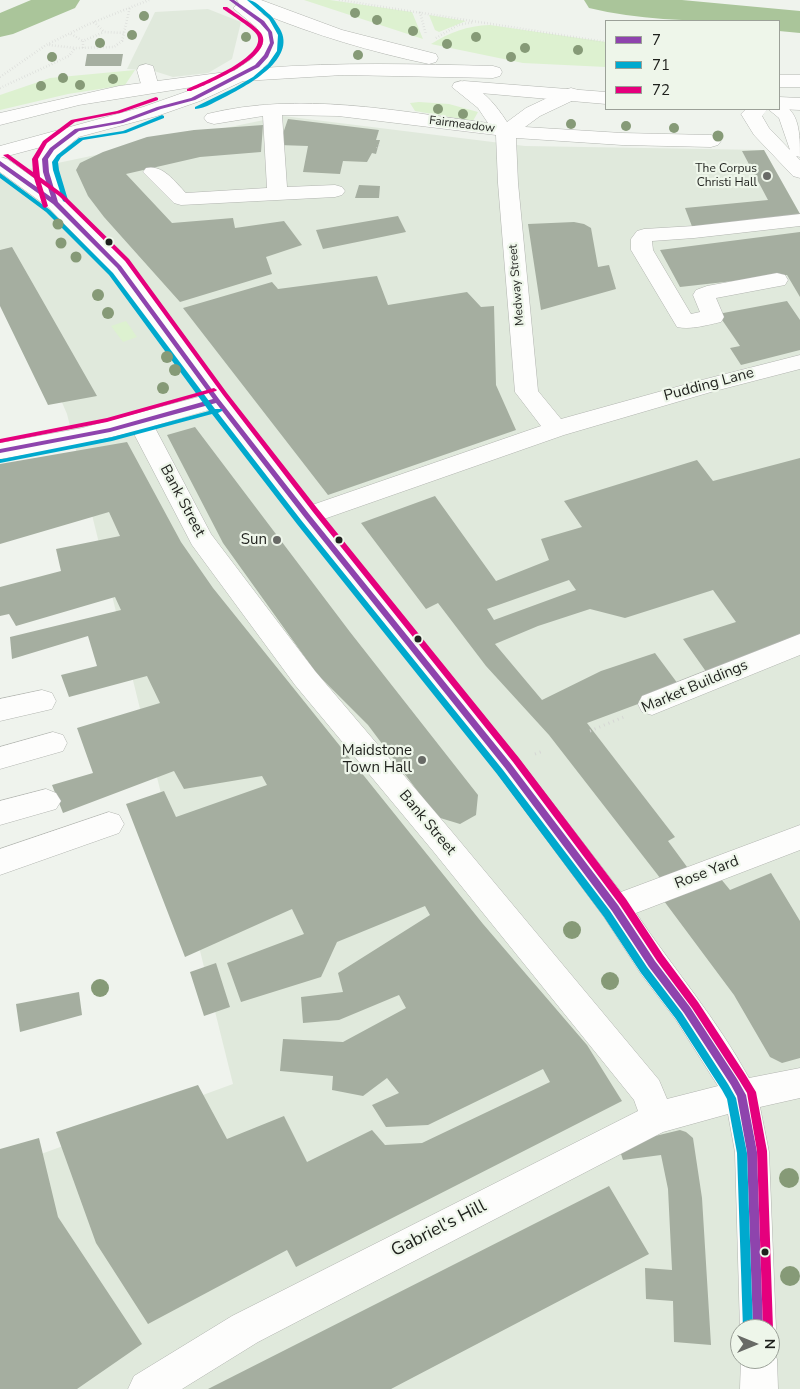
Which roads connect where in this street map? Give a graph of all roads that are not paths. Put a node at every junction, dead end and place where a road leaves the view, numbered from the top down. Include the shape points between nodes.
1 (231, 0) edge
2 (246, 0) edge
3 (493, 72) junction
4 (238, 76) junction
5 (780, 81) edge
6 (800, 81) edge
7 (574, 86) junction
8 (461, 87) junction
9 (605, 98) edge
10 (194, 99) junction
11 (780, 104) edge
12 (800, 104) edge
13 (159, 108) junction
14 (272, 110) junction
15 (757, 110) edge
16 (780, 110) edge
17 (214, 118) dead end
18 (0, 119) edge
19 (77, 130) junction
20 (506, 131) junction
21 (0, 132) edge
22 (711, 141) dead end
23 (800, 151) edge
24 (0, 152) edge
25 (0, 164) edge
26 (153, 172) dead end
27 (800, 172) edge
28 (335, 191) dead end
29 (277, 194) junction
30 (55, 203) junction
31 (800, 220) edge
32 (776, 280) dead end
33 (800, 362) edge
34 (217, 400) junction
35 (140, 422) junction
36 (556, 429) junction
37 (0, 450) edge
38 (307, 516) junction
39 (800, 644) edge
40 (42, 701) dead end
41 (652, 704) road end
42 (0, 710) edge
43 (53, 743) dead end
44 (0, 758) edge
45 (46, 801) dead end
46 (0, 813) edge
47 (109, 824) dead end
48 (800, 837) edge
49 (0, 862) edge
50 (615, 908) junction
51 (800, 1083) edge
52 (741, 1095) junction
53 (657, 1118) junction
54 (758, 1319) edge
55 (759, 1369) edge
56 (147, 1389) edge
57 (759, 1389) edge

1 - 4 main road via 262,22 270,32 272,43 257,66
2 - 3 main road via 309,26 363,42
3 - 4 main road via 339,70
3 - 7 main road
4 - 10 main road
4 - 18 main road via 148,79
5 - 6 main road
7 - 8 main road
7 - 9 main road
7 - 20 main road
8 - 10 main road via 340,84
8 - 20 main road via 485,104
10 - 13 main road
11 - 12 main road
13 - 19 main road via 121,122
13 - 21 main road
14 - 17 main road, Fairmeadow
14 - 20 main road, Fairmeadow via 338,110
14 - 29 main road
15 - 27 main road via 751,114 756,124
16 - 23 main road via 788,114
19 - 24 main road
19 - 30 main road via 44,159
20 - 22 main road, Fairmeadow via 614,139
20 - 36 main road, Medway Street via 527,392
25 - 30 main road
26 - 29 main road via 181,199
28 - 29 main road
30 - 34 main road via 119,266
31 - 32 main road via 644,235 641,239 642,250 685,322 713,317 704,295
33 - 36 main road, Pudding Lane
34 - 35 main road
34 - 38 main road
35 - 37 main road
35 - 53 main road, Bank Street via 207,546 305,678 647,1092
36 - 38 main road, Pudding Lane
38 - 50 main road via 508,766
39 - 41 main road, Market Buildings
40 - 42 main road
43 - 44 main road
45 - 46 main road
47 - 49 main road
48 - 50 main road, Rose Yard
50 - 52 main road via 687,1010
51 - 52 main road, Gabriel's Hill
52 - 53 main road, Gabriel's Hill
52 - 54 main road via 752,1152
53 - 56 main road, Gabriel's Hill via 244,1329
55 - 57 main road

